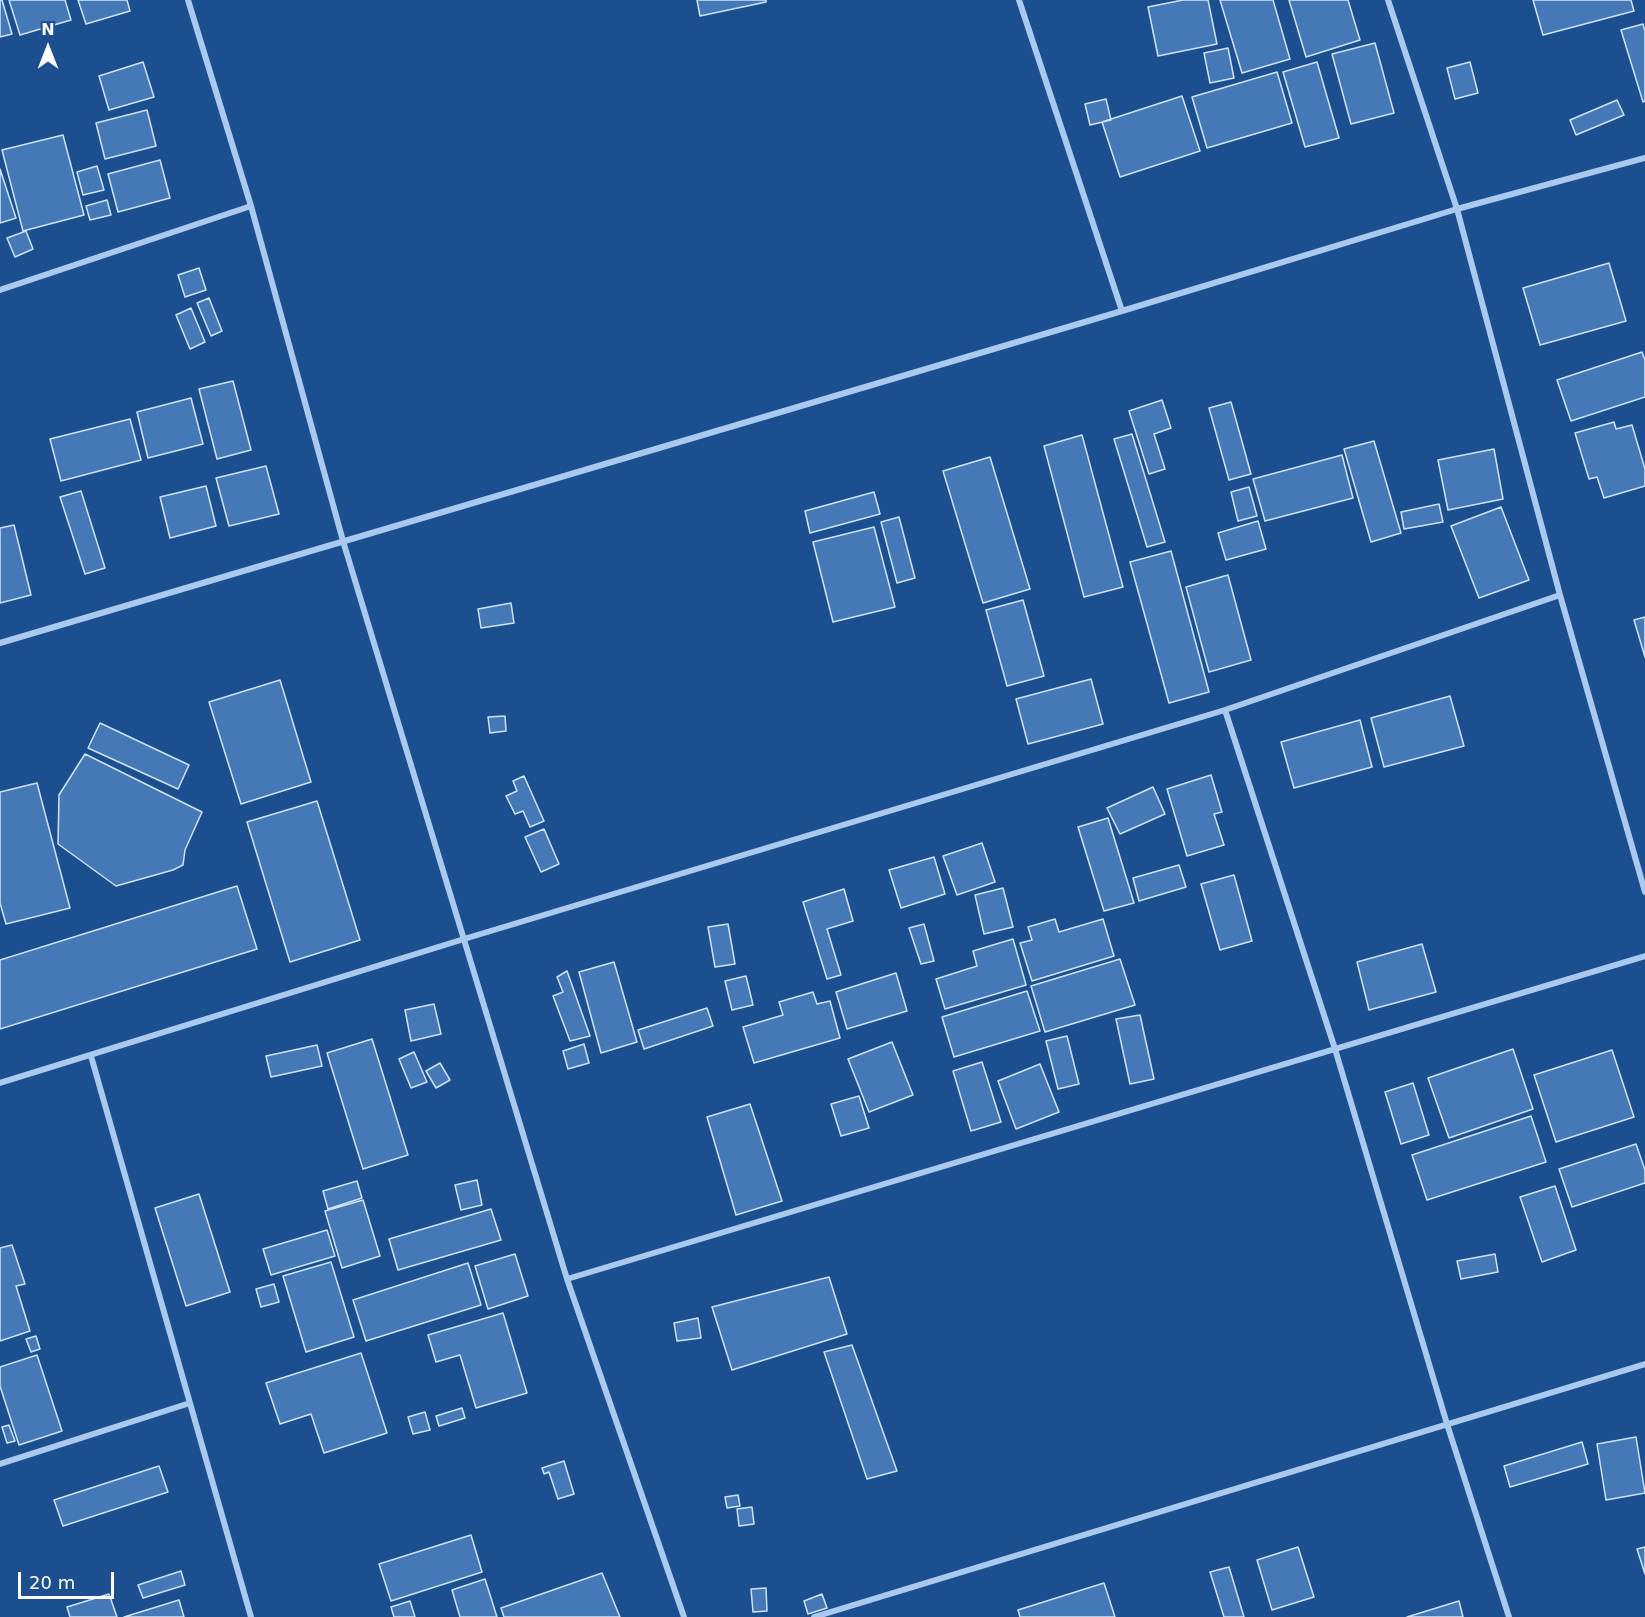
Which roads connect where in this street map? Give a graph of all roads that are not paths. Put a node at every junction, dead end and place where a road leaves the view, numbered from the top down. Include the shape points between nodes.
1 (188, 0) edge
2 (1019, 0) edge
3 (1388, 0) edge
4 (1645, 158) edge
5 (251, 206) junction
6 (1457, 209) junction
7 (0, 290) edge
8 (1122, 311) junction
9 (343, 541) junction
10 (1560, 595) junction
11 (0, 643) edge
12 (1225, 710) junction
13 (1645, 892) edge
14 (464, 939) junction
15 (1645, 956) edge
16 (1335, 1049) junction
17 (91, 1056) junction
18 (0, 1083) edge
19 (567, 1279) junction
20 (1645, 1364) edge
21 (190, 1403) junction
22 (1447, 1424) junction
23 (0, 1464) edge
24 (251, 1617) edge
25 (684, 1617) edge
26 (814, 1617) edge
27 (1509, 1617) edge

1 - 5 street
2 - 8 street
3 - 6 street
4 - 6 street
5 - 7 street
5 - 9 street
6 - 8 street
6 - 10 street
8 - 9 street
9 - 11 street
9 - 14 street
10 - 12 street
10 - 13 street
12 - 14 street
12 - 16 street
14 - 17 street
14 - 19 street
15 - 16 street
16 - 19 street
16 - 22 street
17 - 18 street
17 - 21 street
19 - 25 street
20 - 22 street
21 - 23 street
21 - 24 street
22 - 26 street
22 - 27 street

